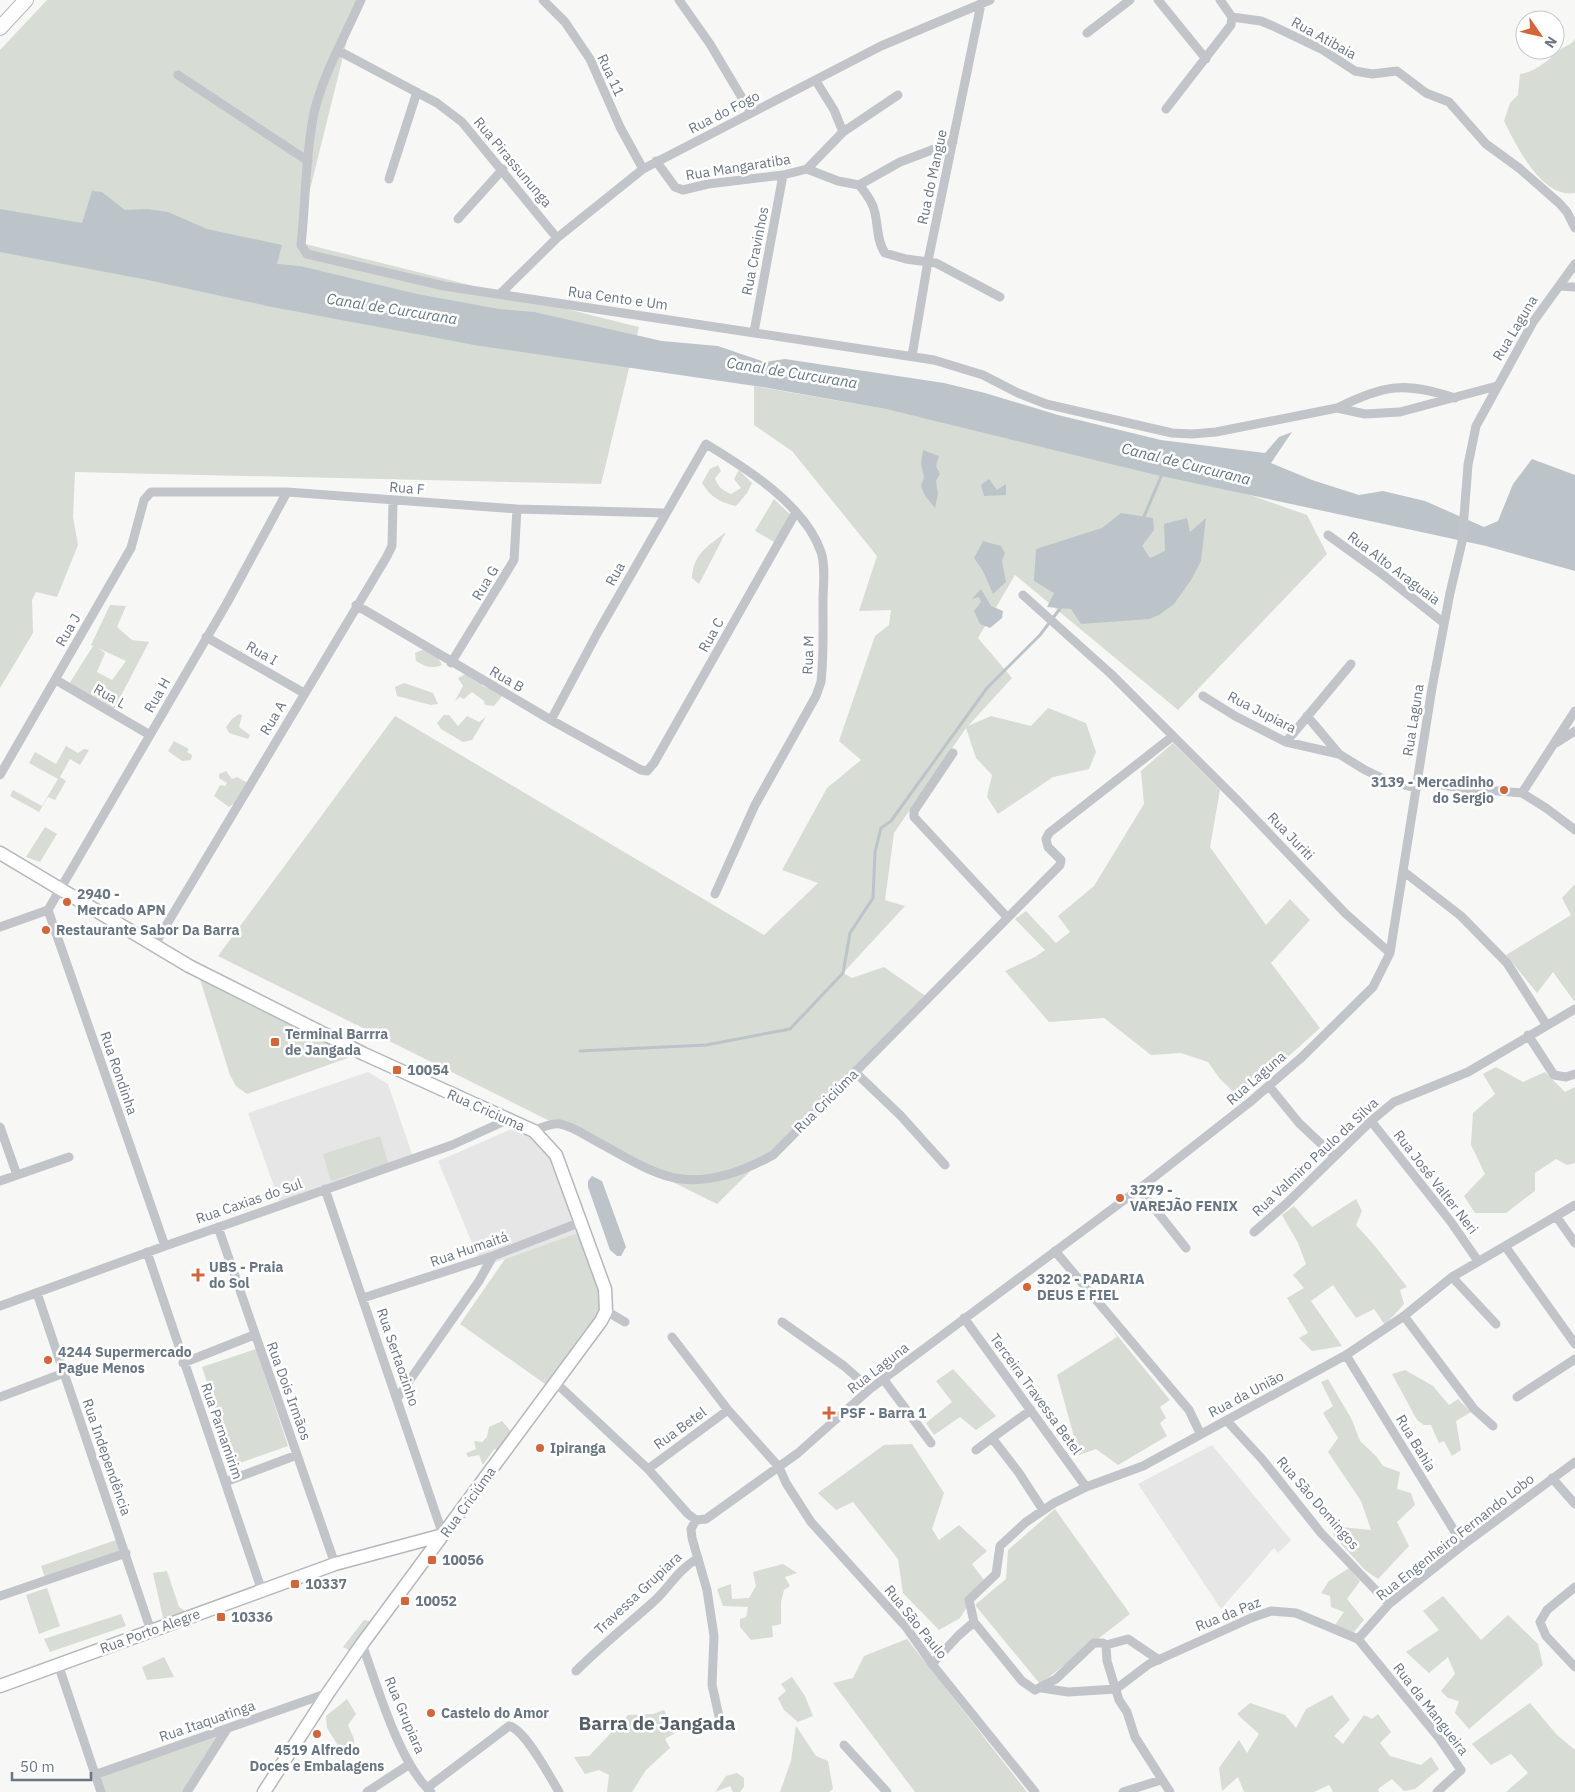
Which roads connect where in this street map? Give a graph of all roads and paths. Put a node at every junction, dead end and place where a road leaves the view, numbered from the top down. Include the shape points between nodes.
1 (26, 0) edge
2 (361, 0) edge
3 (543, 0) edge
4 (679, 0) edge
5 (1130, 0) edge
6 (1158, 0) edge
7 (1220, 0) edge
8 (986, 2) edge
9 (1232, 16) junction
10 (0, 28) edge
11 (1087, 33) dead end
12 (339, 51) junction
13 (1206, 59) junction
14 (178, 75) dead end
15 (816, 81) junction
16 (417, 92) junction
17 (898, 95) dead end
18 (1166, 109) dead end
19 (751, 113) junction
20 (842, 132) junction
21 (953, 142) junction
22 (308, 161) junction
23 (656, 161) junction
24 (642, 169) junction
25 (807, 169) junction
26 (503, 170) junction
27 (784, 175) junction
28 (389, 178) dead end
29 (859, 185) junction
30 (458, 219) dead end
31 (1575, 228) edge
32 (557, 238) junction
33 (928, 261) junction
34 (1575, 264) edge
35 (1559, 286) junction
36 (1575, 287) edge
37 (500, 294) junction
38 (1000, 296) dead end
39 (754, 332) junction
40 (912, 356) junction
41 (1497, 386) junction
42 (1456, 398) junction
43 (1336, 408) junction
44 (706, 444) joint
45 (287, 492) junction
46 (147, 494) joint
47 (393, 501) junction
48 (517, 509) junction
49 (796, 512) junction
50 (665, 513) junction
51 (1328, 535) dead end
52 (1024, 595) dead end
53 (356, 605) junction
54 (1444, 623) junction
55 (206, 637) junction
56 (451, 662) junction
57 (1351, 664) dead end
58 (56, 680) junction
59 (304, 693) junction
60 (1203, 696) dead end
61 (1575, 711) edge
62 (1308, 716) junction
63 (551, 720) junction
64 (1575, 731) edge
65 (150, 735) junction
66 (1174, 736) junction
67 (1286, 742) junction
68 (952, 753) dead end
69 (1339, 754) junction
70 (1546, 754) junction
71 (647, 771) joint
72 (0, 775) edge
73 (1417, 785) junction
74 (1522, 792) junction
75 (1575, 830) edge
76 (0, 853) edge
77 (1403, 871) junction
78 (61, 891) junction
79 (715, 894) dead end
80 (48, 910) junction
81 (1007, 917) junction
82 (0, 927) edge
83 (155, 944) junction
84 (1390, 954) junction
85 (1575, 1009) edge
86 (1546, 1024) junction
87 (1528, 1036) junction
88 (855, 1072) junction
89 (1575, 1074) edge
90 (1270, 1086) junction
91 (507, 1120) junction
92 (1371, 1121) junction
93 (0, 1127) edge
94 (534, 1131) junction
95 (69, 1156) dead end
96 (1334, 1156) junction
97 (945, 1165) dead end
98 (17, 1175) junction
99 (0, 1182) edge
100 (1139, 1188) junction
101 (325, 1190) junction
102 (1575, 1205) edge
103 (1556, 1216) junction
104 (581, 1222) junction
105 (218, 1227) junction
106 (1254, 1232) dead end
107 (1575, 1243) edge
108 (165, 1246) junction
109 (1505, 1246) junction
110 (1186, 1248) dead end
111 (147, 1252) junction
112 (1055, 1252) junction
113 (493, 1256) junction
114 (1478, 1261) junction
115 (1452, 1277) junction
116 (37, 1293) junction
117 (363, 1298) junction
118 (0, 1306) edge
119 (606, 1311) junction
120 (1404, 1316) junction
121 (964, 1318) junction
122 (625, 1322) dead end
123 (782, 1322) dead end
124 (1496, 1324) dead end
125 (254, 1335) junction
126 (672, 1336) dead end
127 (1575, 1344) edge
128 (1346, 1355) junction
129 (1575, 1359) edge
130 (183, 1363) junction
131 (64, 1373) junction
132 (884, 1380) junction
133 (556, 1383) junction
134 (870, 1389) junction
135 (0, 1397) edge
136 (398, 1397) junction
137 (1517, 1397) dead end
138 (728, 1410) junction
139 (1031, 1410) junction
140 (1227, 1421) junction
141 (1493, 1426) dead end
142 (1200, 1433) junction
143 (992, 1438) junction
144 (931, 1443) dead end
145 (976, 1450) dead end
146 (297, 1455) junction
147 (1575, 1462) edge
148 (779, 1467) junction
149 (648, 1469) junction
150 (1552, 1478) junction
151 (225, 1482) junction
152 (1086, 1487) junction
153 (1575, 1504) edge
154 (1042, 1510) junction
155 (696, 1520) junction
156 (443, 1535) junction
157 (1462, 1545) junction
158 (126, 1553) junction
159 (698, 1558) junction
160 (335, 1564) junction
161 (1575, 1586) edge
162 (262, 1591) junction
163 (0, 1596) edge
164 (1388, 1604) junction
165 (974, 1622) junction
166 (152, 1631) junction
167 (1358, 1639) junction
168 (362, 1644) junction
169 (1106, 1645) junction
170 (1159, 1660) junction
171 (58, 1664) junction
172 (932, 1664) junction
173 (1575, 1667) edge
174 (576, 1671) dead end
175 (0, 1686) edge
176 (1042, 1688) junction
177 (1116, 1689) junction
178 (328, 1692) junction
179 (721, 1725) dead end
180 (227, 1729) junction
181 (844, 1745) dead end
182 (410, 1764) junction
183 (94, 1775) junction
184 (1161, 1780) junction
185 (429, 1790) edge
186 (100, 1792) edge
187 (187, 1792) edge
188 (264, 1792) edge
189 (368, 1792) edge
190 (559, 1792) edge
191 (887, 1792) edge
192 (1035, 1792) edge
193 (1122, 1792) edge
194 (1170, 1792) edge
195 (1437, 1792) edge

1 - 10 main road
2 - 12 street
3 - 24 street, Rua 11 via 565,22 590,59
4 - 19 street via 710,44
5 - 11 street
6 - 13 street
7 - 9 street
8 - 15 street, Rua do Fogo via 881,46
8 - 21 street, Rua do Mangue
9 - 13 street via 1231,25
9 - 31 street, Rua Atibaia via 1273,26 1323,50 1355,72 1397,71 1426,93 1445,98 1486,144 1552,197 1567,212
12 - 16 street, Rua Pirassununga
12 - 22 street via 315,112
13 - 18 street
14 - 22 street
15 - 19 street, Rua do Fogo
15 - 20 street via 834,110
16 - 26 street, Rua Pirassununga via 462,122
16 - 28 street
17 - 20 street, Rua Mangaratiba
19 - 23 street, Rua do Fogo
20 - 25 street, Rua Mangaratiba
21 - 29 street via 900,162
21 - 33 street, Rua do Mangue
22 - 37 street, Rua Cento e Um via 302,249 307,254 444,286
23 - 24 street, Rua do Fogo
23 - 27 street, Rua Mangaratiba via 675,187 682,190
24 - 32 street, Rua do Fogo
25 - 27 street, Rua Mangaratiba
25 - 29 street, Rua Mangaratiba
26 - 30 street
26 - 32 street, Rua Pirassununga
27 - 39 street, Rua Cravinhos
29 - 33 street via 875,212 885,253
32 - 37 street, Rua do Fogo
33 - 38 street
33 - 40 street, Rua do Mangue
34 - 35 street, Rua Laguna
35 - 36 street
35 - 41 street, Rua Laguna via 1533,322
37 - 39 street, Rua Cento e Um
39 - 40 street, Rua Cento e Um
40 - 43 street, Rua Cento e Um via 983,375 1018,394 1046,404 1172,432 1216,432
41 - 42 street
41 - 54 street, Rua Laguna via 1476,426 1468,465 1466,516
42 - 43 street via 1384,415
42 - 43 street via 1425,388 1400,386 1373,391
44 - 49 street, Rua M via 734,461
44 - 50 street, Rua
45 - 46 street, Rua F via 155,491
45 - 47 street, Rua F
45 - 55 street, Rua H
46 - 58 street, Rua J via 131,548
47 - 48 street, Rua F
47 - 53 street, Rua A via 392,546
48 - 50 street, Rua F
48 - 56 street, Rua G via 514,560
49 - 71 street, Rua C
49 - 79 street, Rua M via 812,533 821,553 821,682 755,805
50 - 63 street, Rua
51 - 54 street, Rua Alto Araguaia
52 - 66 street, Rua Juriti
53 - 56 street, Rua B
53 - 59 street, Rua A
54 - 73 street, Rua Laguna
55 - 59 street, Rua I
55 - 65 street, Rua H
56 - 63 street, Rua B
57 - 62 street
58 - 65 street, Rua L
58 - 72 street, Rua J
59 - 83 street, Rua A
60 - 67 street, Rua Jupiara
61 - 70 street
62 - 67 street
62 - 69 street, Rua Jupiara
63 - 71 street, Rua B
64 - 70 street
65 - 78 street, Rua H
66 - 81 street, Rua Criciúma via 1049,833 1046,839 1048,847 1061,860 1060,865
66 - 84 street, Rua Juriti via 1345,913
67 - 69 street, Rua Jupiara
68 - 81 street via 914,811 914,817
69 - 73 street, Rua Jupiara via 1380,777
70 - 74 street
73 - 74 street, Rua Jupiara
73 - 77 street, Rua Laguna
74 - 75 street
76 - 78 main road, Rua Criciuma
77 - 84 street, Rua Laguna
77 - 86 street via 1461,916 1507,963
78 - 80 street, Rua H
78 - 83 main road, Rua Criciuma
80 - 82 street
80 - 108 street, Rua Rondinha
81 - 88 street, Rua Criciúma
83 - 91 main road, Rua Criciuma via 189,966 364,1054
84 - 90 street, Rua Laguna via 1373,987
85 - 86 street, Rua Valmiro Paulo da Silva
86 - 87 street, Rua Valmiro Paulo da Silva
87 - 89 street via 1554,1075 1566,1077
87 - 92 street, Rua Valmiro Paulo da Silva via 1468,1072 1394,1102
88 - 94 street, Rua Criciúma via 772,1155 727,1175 695,1180 673,1177 634,1162 570,1126 558,1124
88 - 97 street
90 - 96 street via 1298,1124
90 - 100 street, Rua Laguna
91 - 94 main road, Rua Criciuma
91 - 101 street, Rua Caxias do Sul via 452,1145
92 - 96 street, Rua Valmiro Paulo da Silva
92 - 114 street, Rua José Valter Neri
93 - 98 street
94 - 104 main road, Rua Criciuma via 556,1155
95 - 98 street
96 - 106 street, Rua Valmiro Paulo da Silva
98 - 99 street
100 - 110 street
100 - 112 street, Rua Laguna
101 - 105 street, Rua Caxias do Sul
101 - 117 street, Rua Sertaozinho
102 - 103 street, Rua da União
103 - 107 street
103 - 109 street, Rua da União
104 - 113 street, Rua Humaitá
104 - 119 main road, Rua Criciuma via 605,1288
105 - 108 street, Rua Caxias do Sul
105 - 125 street, Rua Dois Irmãos
108 - 111 street, Rua Caxias do Sul
109 - 114 street, Rua da União
109 - 127 street
111 - 116 street, Rua Caxias do Sul
111 - 130 street, Rua Parnamirim
112 - 121 street, Rua Laguna
112 - 142 street via 1189,1410
113 - 117 street, Rua Humaitá
113 - 136 street
114 - 115 street, Rua da União
115 - 120 street, Rua da União
115 - 124 street
116 - 118 street, Rua Caxias do Sul
116 - 131 street, Rua Independência
117 - 136 street, Rua Sertaozinho
119 - 122 street
119 - 133 main road, Rua Criciúma
120 - 128 street, Rua da União
120 - 141 street via 1474,1409
121 - 132 street, Rua Laguna
121 - 139 street, Terceira Travessa Betel
123 - 134 street via 844,1366
125 - 130 street
125 - 146 street, Rua Dois Irmãos
126 - 138 street, Rua Betel
128 - 140 street, Rua da União
128 - 157 street, Rua Bahia
129 - 137 street
130 - 151 street, Rua Parnamirim
131 - 135 street
131 - 158 street, Rua Independência
132 - 134 street, Rua Laguna
132 - 144 street
133 - 149 street
133 - 156 main road, Rua Criciúma
134 - 148 street, Rua Laguna via 830,1427
136 - 156 street, Rua Sertaozinho
138 - 148 street, Rua Betel
138 - 149 street, Rua Betel
139 - 143 street
139 - 152 street, Terceira Travessa Betel
140 - 142 street, Rua da União
140 - 164 street, Rua São Domingos via 1321,1533
142 - 152 street, Rua da União via 1142,1466
143 - 145 street
143 - 154 street
146 - 151 street
146 - 160 street, Rua Dois Irmãos
147 - 150 street, Rua Engenheiro Fernando Lobo
148 - 155 street, Rua Laguna via 716,1513
148 - 172 street, Rua São Paulo via 811,1522 906,1627
149 - 155 street
150 - 153 street
150 - 157 street, Rua Engenheiro Fernando Lobo
151 - 162 street, Rua Parnamirim
152 - 154 street, Rua da União
154 - 165 street, Rua da União via 1000,1546 996,1574 969,1600
155 - 159 street via 691,1529
156 - 160 main road, Rua Porto Alegre
156 - 168 main road, Rua Criciúma
157 - 164 street, Rua Engenheiro Fernando Lobo
158 - 163 street
158 - 166 street, Rua Independência
159 - 174 street, Travessa Grupiara via 678,1572 652,1603
159 - 179 street via 713,1627 712,1685
160 - 162 main road, Rua Porto Alegre
161 - 173 street via 1542,1616 1541,1628
162 - 166 main road, Rua Porto Alegre
164 - 167 street, Rua Engenheiro Fernando Lobo
165 - 172 street
165 - 176 street via 1022,1681 1030,1688
166 - 171 main road, Rua Porto Alegre
167 - 170 street, Rua da Paz via 1296,1613 1271,1612
167 - 195 street, Rua da Mangueira via 1461,1770
168 - 178 main road, Rua Criciúma
168 - 182 street, Rua Grupiara
169 - 170 street via 1128,1639
169 - 176 street via 1094,1643
169 - 177 street
170 - 177 street, Rua da Paz
171 - 175 main road, Rua Porto Alegre
171 - 183 street
172 - 192 street, Rua São Paulo
176 - 177 street via 1068,1692
177 - 184 street via 1135,1737
178 - 180 street, Rua Itaquatinga
178 - 188 main road, Rua Criciúma
180 - 183 street, Rua Itaquatinga
180 - 187 street
181 - 191 street
182 - 185 street, Rua Grupiara
182 - 189 street
183 - 186 street
184 - 193 street
184 - 194 street
185 - 190 street via 512,1726 530,1746

